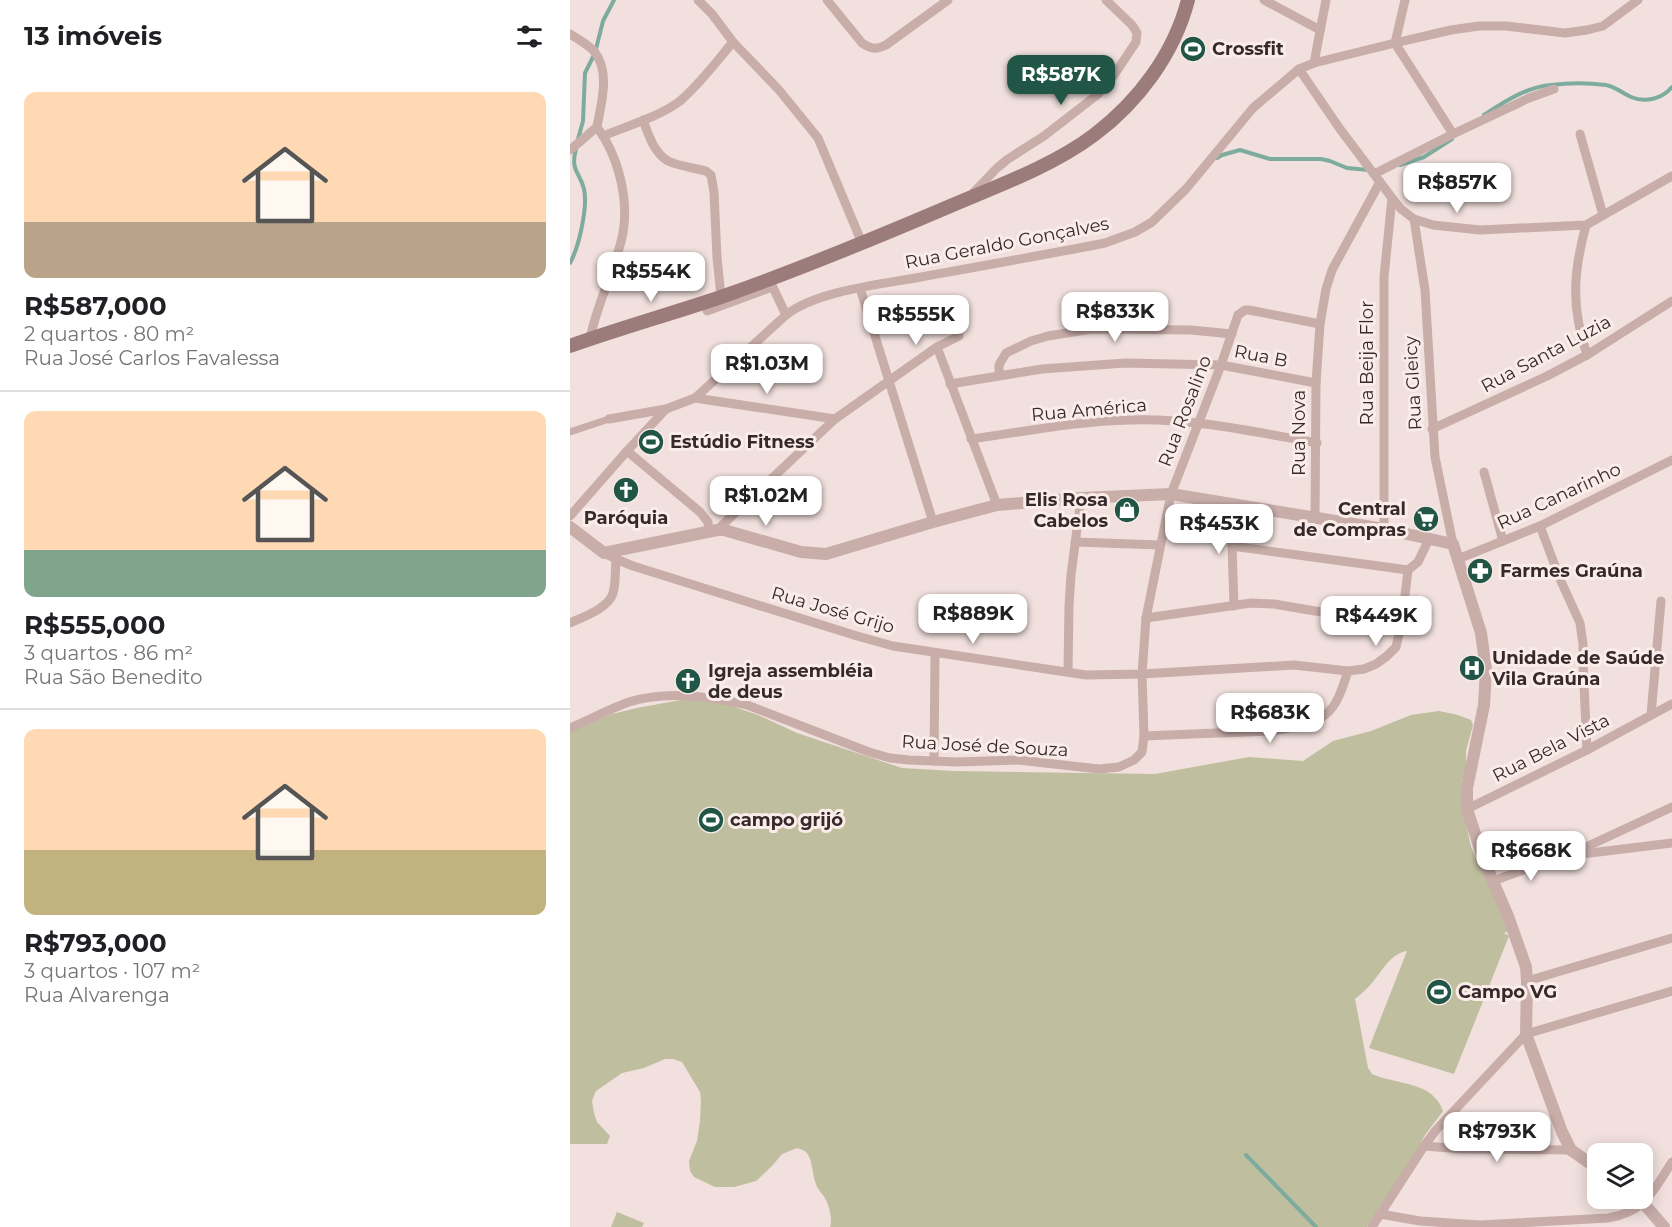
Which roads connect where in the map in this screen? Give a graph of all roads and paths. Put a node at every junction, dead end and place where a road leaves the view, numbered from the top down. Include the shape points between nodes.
1 (698, 0) edge
2 (827, 0) edge
3 (948, 0) edge
4 (1106, 0) edge
5 (1188, 0) edge
6 (1264, 0) edge
7 (1326, 0) edge
8 (1405, 0) edge
9 (1638, 0) edge
10 (1320, 30) junction
11 (570, 34) edge
12 (733, 42) junction
13 (1395, 43) junction
14 (1314, 63) junction
15 (1299, 69) junction
16 (1554, 89) dead end
17 (643, 120) junction
18 (597, 127) junction
19 (1453, 134) junction
20 (1580, 134) dead end
21 (603, 136) junction
22 (570, 150) edge
23 (1672, 176) edge
24 (1377, 178) junction
25 (968, 198) junction
26 (1392, 198) junction
27 (1603, 215) junction
28 (1414, 219) junction
29 (1586, 225) junction
30 (862, 243) junction
31 (769, 283) junction
32 (860, 288) junction
33 (721, 296) junction
34 (1672, 301) edge
35 (707, 311) dead end
36 (786, 315) junction
37 (1320, 324) junction
38 (1232, 334) junction
39 (959, 336) dead end
40 (590, 339) junction
41 (570, 346) edge
42 (937, 347) junction
43 (1587, 355) junction
44 (1221, 365) junction
45 (999, 375) junction
46 (889, 382) junction
47 (1316, 383) junction
48 (950, 384) junction
49 (695, 398) junction
50 (666, 409) junction
51 (609, 419) joint
52 (835, 419) junction
53 (1199, 423) junction
54 (1432, 429) junction
55 (570, 432) edge
56 (971, 439) junction
57 (1317, 442) junction
58 (627, 451) junction
59 (1672, 460) edge
60 (1484, 472) dead end
61 (1171, 494) junction
62 (1081, 498) junction
63 (997, 505) junction
64 (1235, 505) junction
65 (570, 516) edge
66 (1315, 518) junction
67 (933, 522) junction
68 (1540, 526) junction
69 (570, 527) edge
70 (1384, 529) junction
71 (713, 531) junction
72 (1429, 539) junction
73 (1503, 541) junction
74 (1075, 542) junction
75 (1453, 544) junction
76 (1160, 545) junction
77 (1232, 546) junction
78 (604, 553) junction
79 (616, 559) junction
80 (1458, 559) junction
81 (1408, 570) junction
82 (1662, 601) dead end
83 (1234, 606) junction
84 (1146, 618) junction
85 (1402, 621) junction
86 (570, 623) edge
87 (935, 652) junction
88 (1348, 671) junction
89 (1068, 672) junction
90 (1142, 674) junction
91 (1672, 704) edge
92 (1651, 715) junction
93 (570, 728) edge
94 (1144, 736) junction
95 (1587, 750) junction
96 (934, 761) junction
97 (1672, 807) edge
98 (1467, 809) junction
99 (1672, 843) edge
100 (1560, 857) junction
101 (1493, 881) junction
102 (1672, 938) edge
103 (1527, 981) junction
104 (1672, 991) edge
105 (1526, 1034) junction
106 (1424, 1146) junction
107 (1571, 1150) junction
108 (1587, 1161) edge
109 (1672, 1162) edge
110 (1653, 1187) edge
111 (1635, 1209) edge
112 (1649, 1209) edge
113 (1380, 1214) junction
114 (1372, 1227) edge
115 (1664, 1227) edge

1 - 12 street
2 - 3 street via 862,43 877,49
4 - 25 street via 1137,33 1136,42 1114,75 1097,95 1008,159
5 - 25 main road via 1157,69 1107,125 1045,164
6 - 10 street
7 - 10 street
8 - 13 street
9 - 13 street, Rua Geraldo Gonçalves via 1603,26 1587,30 1565,33 1479,26
10 - 14 street
11 - 18 street via 600,60 603,94
12 - 17 street via 679,101
12 - 30 street via 818,138
13 - 14 street, Rua Geraldo Gonçalves
13 - 19 street
14 - 15 street, Rua Geraldo Gonçalves
15 - 24 street
15 - 32 street, Rua Geraldo Gonçalves via 1252,108 1186,189 1152,222 1135,232 1105,243
16 - 19 street
17 - 21 street
17 - 33 street via 650,139 668,161 711,175
18 - 21 street
18 - 22 street
19 - 24 street
20 - 27 street
21 - 40 street via 620,174 624,225
23 - 27 street
24 - 26 street
24 - 37 street, Rua Nova via 1332,270
25 - 30 main road
26 - 28 street
26 - 70 street, Rua Beija Flor via 1384,277
27 - 29 street
28 - 29 street via 1480,230
28 - 54 street, Rua Gleicy via 1425,290
29 - 43 street via 1575,279 1576,311
30 - 31 main road
31 - 33 main road
31 - 35 street
31 - 36 street
32 - 36 street, Rua Geraldo Gonçalves via 807,302
32 - 46 street
33 - 40 main road
34 - 43 street, Rua Santa Luzia
36 - 49 street, Rua Geraldo Gonçalves
37 - 38 street, Rua Rosalino via 1245,310 1238,315
37 - 47 street, Rua Nova
38 - 44 street, Rua Rosalino
38 - 45 street via 1092,329 1048,336 1006,353 999,365
39 - 42 street
40 - 41 main road
42 - 46 street
42 - 48 street
43 - 54 street, Rua Santa Luzia
44 - 45 street, Rua B via 1125,363
44 - 47 street, Rua B
44 - 53 street, Rua Rosalino
45 - 48 street, Rua B
46 - 52 street
46 - 67 street
47 - 57 street, Rua Nova
48 - 56 street
49 - 50 street
49 - 52 street
50 - 51 street
50 - 58 street
51 - 55 street
52 - 71 street
53 - 56 street, Rua América via 1106,421
53 - 57 street, Rua América
53 - 61 street, Rua Rosalino
54 - 75 street, Rua Gleicy
56 - 63 street
57 - 66 street, Rua Nova
58 - 65 street
58 - 71 street via 700,512
59 - 68 street, Rua Canarinho
60 - 73 street
61 - 62 street
61 - 64 street
61 - 76 street, Rua Rosalino
62 - 63 street
62 - 74 street
63 - 67 street
64 - 66 street
64 - 77 street
66 - 70 street
67 - 71 street via 826,554 801,552 724,530
68 - 73 street, Rua Canarinho
68 - 95 street via 1580,623
69 - 78 street
70 - 72 street
71 - 78 street
72 - 75 street
72 - 81 street via 1418,561
73 - 80 street, Rua Canarinho
74 - 76 street
74 - 89 street
75 - 80 street
76 - 84 street, Rua Rosalino
77 - 81 street
77 - 83 street
78 - 79 street, Rua José Grijo
79 - 86 street via 610,600
79 - 87 street, Rua José Grijo via 857,636
80 - 98 street via 1481,633 1486,670
81 - 85 street
82 - 92 street
83 - 84 street
83 - 85 street via 1274,604
84 - 90 street, Rua Rosalino
85 - 88 street via 1396,647 1387,656 1364,669
87 - 89 street, Rua José Grijo
87 - 96 street
88 - 90 street, Rua José Grijo via 1294,665
88 - 94 street via 1333,706 1314,721 1285,729
89 - 90 street, Rua José Grijo
90 - 94 street, Rua José de Souza
91 - 92 street, Rua Bela Vista
92 - 95 street, Rua Bela Vista
93 - 96 street, Rua José de Souza via 628,703 658,696 729,700 869,752 890,758
94 - 96 street, Rua José de Souza via 1142,752 1119,767 1099,769 1018,760
95 - 98 street, Rua Bela Vista
97 - 100 street
98 - 101 street
99 - 100 street
100 - 101 street
101 - 103 street via 1521,950
102 - 103 street
103 - 105 street
104 - 105 street
105 - 106 street
105 - 107 street
106 - 107 street
106 - 113 street
107 - 108 street
109 - 110 street
111 - 113 street via 1608,1218 1480,1225
112 - 115 street
113 - 114 street

